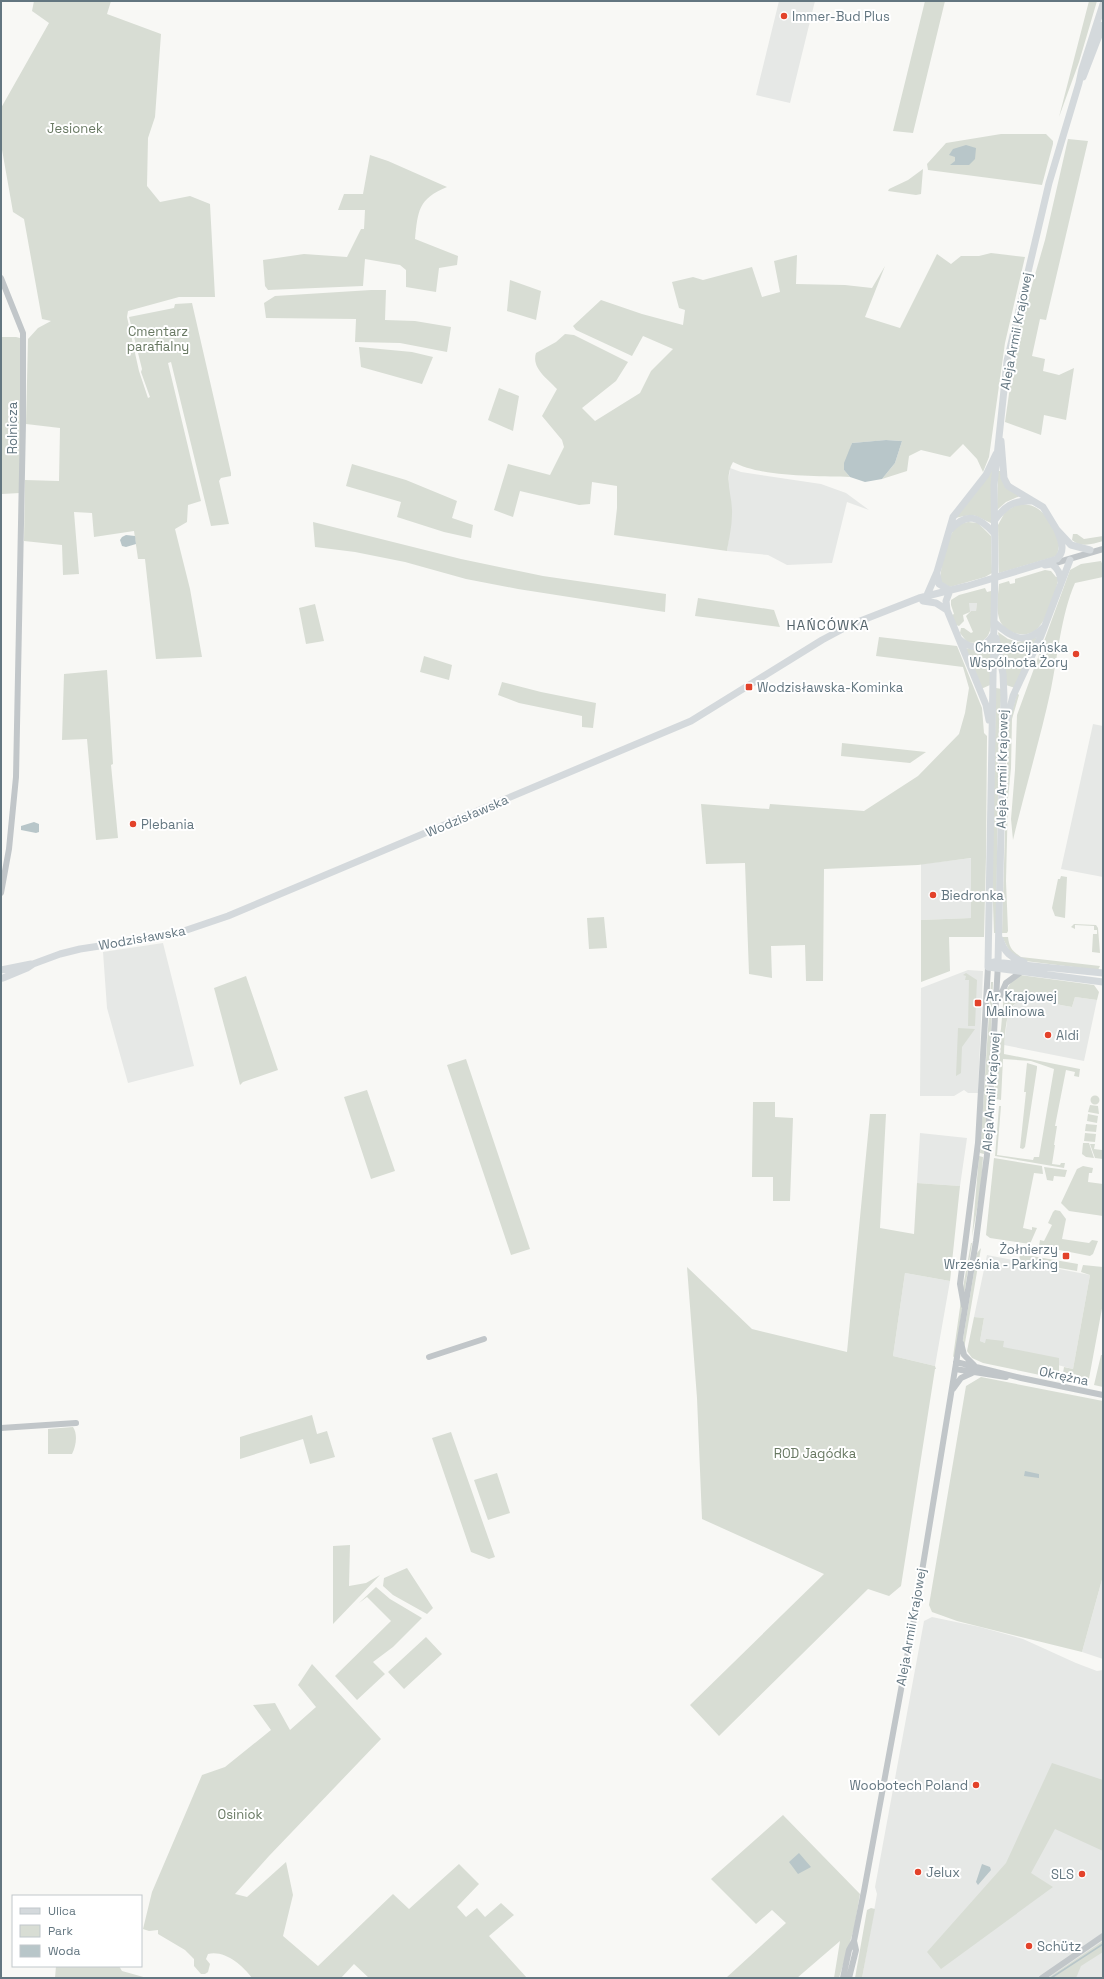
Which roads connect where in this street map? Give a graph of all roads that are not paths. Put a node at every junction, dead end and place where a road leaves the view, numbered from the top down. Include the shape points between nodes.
1 (1103, 4) edge
2 (1103, 25) edge
3 (1079, 83) junction
4 (1, 278) edge
5 (999, 431) junction
6 (997, 452) junction
7 (1033, 501) junction
8 (994, 522) junction
9 (950, 530) junction
10 (1057, 530) junction
11 (994, 533) junction
12 (1103, 549) edge
13 (1090, 550) junction
14 (1070, 560) junction
15 (1055, 562) junction
16 (937, 572) junction
17 (1061, 583) junction
18 (949, 591) junction
19 (925, 598) junction
20 (947, 610) junction
21 (994, 622) junction
22 (1044, 627) junction
23 (994, 632) junction
24 (959, 639) junction
25 (992, 731) junction
26 (1002, 739) junction
27 (1, 893) edge
28 (999, 935) junction
29 (33, 964) junction
30 (988, 964) junction
31 (1032, 965) junction
32 (998, 966) junction
33 (1, 970) edge
34 (1021, 972) junction
35 (1103, 973) edge
36 (2, 980) edge
37 (1103, 982) edge
38 (997, 1005) junction
39 (965, 1312) junction
40 (960, 1337) junction
41 (484, 1339) dead end
42 (429, 1357) dead end
43 (955, 1365) junction
44 (977, 1370) junction
45 (1103, 1395) edge
46 (949, 1398) junction
47 (76, 1423) dead end
48 (1, 1428) edge
49 (1103, 1936) edge
50 (854, 1942) junction
51 (843, 1978) edge
52 (849, 1978) edge
53 (1042, 1978) edge

1 - 3 main road, Aleja Armii Krajowej
2 - 3 main road, Aleja Armii Krajowej
3 - 5 main road, Aleja Armii Krajowej via 1049,182 1015,325 1007,361
4 - 27 street, Rolnicza via 23,334 24,422 16,777 9,849
5 - 6 main road, Aleja Armii Krajowej
5 - 7 main road via 1006,483 1012,490
6 - 8 main road, Aleja Armii Krajowej
6 - 9 main road via 986,475 954,517
7 - 8 main road via 1011,503
7 - 10 main road via 1045,509
8 - 11 main road, Aleja Armii Krajowej
9 - 11 main road via 963,519 974,518 985,523
9 - 16 main road
10 - 13 main road via 1071,545
10 - 15 main road via 1063,549
11 - 21 main road, Aleja Armii Krajowej
12 - 13 street, Wodzisławska
12 - 14 street, Wodzisławska
13 - 15 street, Wodzisławska
14 - 15 street, Wodzisławska
14 - 17 main road
15 - 17 main road
15 - 18 main road, Wodzisławska
16 - 18 main road via 939,584
16 - 19 main road
17 - 22 main road
18 - 19 main road, Wodzisławska
18 - 20 main road
19 - 20 main road
19 - 29 main road, Wodzisławska via 879,614 829,636 691,721 300,886 189,930 158,938 80,949
20 - 24 main road
21 - 22 main road via 1008,635 1020,638 1034,635
21 - 23 main road, Aleja Armii Krajowej
22 - 26 main road via 1013,696
23 - 24 main road via 990,640 981,646 970,647
23 - 25 main road, Aleja Armii Krajowej
23 - 26 main road, Aleja Armii Krajowej via 1004,681
24 - 25 main road via 987,709
25 - 30 main road, Aleja Armii Krajowej
26 - 28 main road, Aleja Armii Krajowej
28 - 31 main road via 1003,948 1010,956
28 - 32 main road, Aleja Armii Krajowej
29 - 33 main road, Wodzisławska
29 - 36 main road, Wodzisławska
30 - 32 main road
30 - 39 street, Aleja Armii Krajowej via 978,1143 960,1284
31 - 32 main road
31 - 35 main road
32 - 34 main road
32 - 38 street, Aleja Armii Krajowej
33 - 36 main road
34 - 37 main road
34 - 38 street via 1005,985
38 - 39 street, Aleja Armii Krajowej via 986,1155
39 - 40 street, Aleja Armii Krajowej
40 - 43 street, Aleja Armii Krajowej
40 - 44 street via 964,1355
41 - 42 street
43 - 44 street, Okrężna
43 - 46 street, Aleja Armii Krajowej
44 - 45 street, Okrężna
44 - 46 street via 961,1378
46 - 50 street, Aleja Armii Krajowej via 916,1608
47 - 48 street
49 - 53 street
50 - 51 street, Aleja Armii Krajowej via 849,1950
50 - 52 street, Aleja Armii Krajowej via 856,1950

